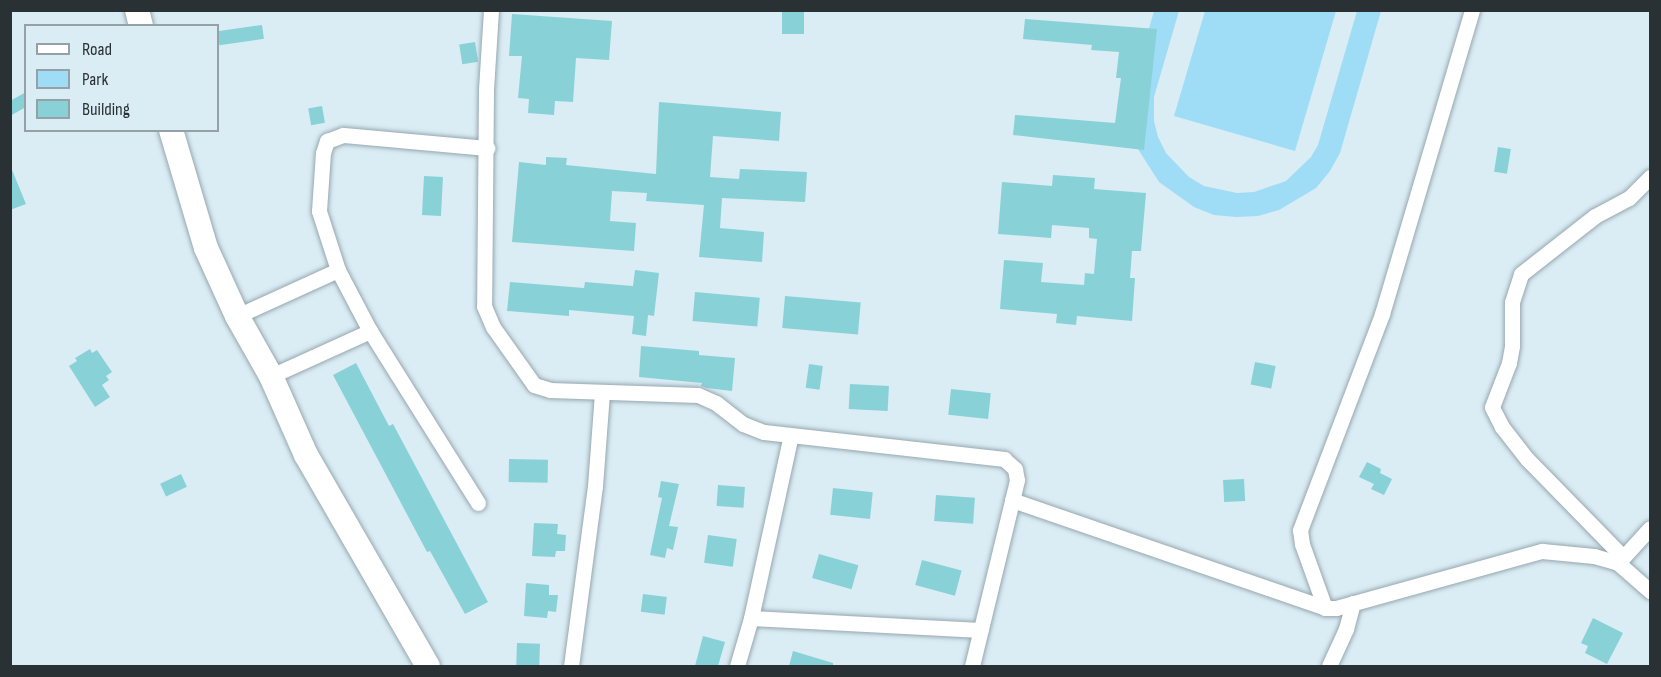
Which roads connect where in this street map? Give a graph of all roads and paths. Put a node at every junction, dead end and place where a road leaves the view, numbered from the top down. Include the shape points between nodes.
1 (491, 10) edge
2 (1472, 10) edge
3 (172, 132) edge
4 (487, 148) junction
5 (1650, 177) edge
6 (338, 270) junction
7 (237, 316) junction
8 (370, 331) junction
9 (271, 376) junction
10 (602, 392) junction
11 (791, 435) junction
12 (1012, 500) junction
13 (478, 503) dead end
14 (1650, 528) edge
15 (1621, 560) junction
16 (1650, 591) edge
17 (1353, 603) junction
18 (1325, 608) junction
19 (752, 618) junction
20 (981, 630) junction
21 (428, 666) edge
22 (571, 666) edge
23 (737, 666) edge
24 (972, 666) edge
25 (1329, 666) edge

1 - 4 street
2 - 18 street via 1382,314 1300,530
3 - 7 main road via 206,248
4 - 6 street via 343,135 327,141 322,153 319,211
4 - 10 street via 484,306 493,327 534,385 550,390
5 - 15 street via 1629,198 1595,216 1521,274 1512,302 1509,363 1492,406 1502,427 1527,459
6 - 7 street
6 - 8 street
7 - 9 main road
8 - 9 street
8 - 13 street
9 - 21 main road via 306,455
10 - 11 street via 698,395 753,429
10 - 22 street via 595,486
11 - 12 street via 1004,459 1017,474
11 - 19 street
12 - 18 street
12 - 20 street
14 - 15 street
15 - 16 street
15 - 17 street via 1542,551
17 - 18 street
17 - 25 street via 1347,629
19 - 20 street
19 - 23 street
20 - 24 street

